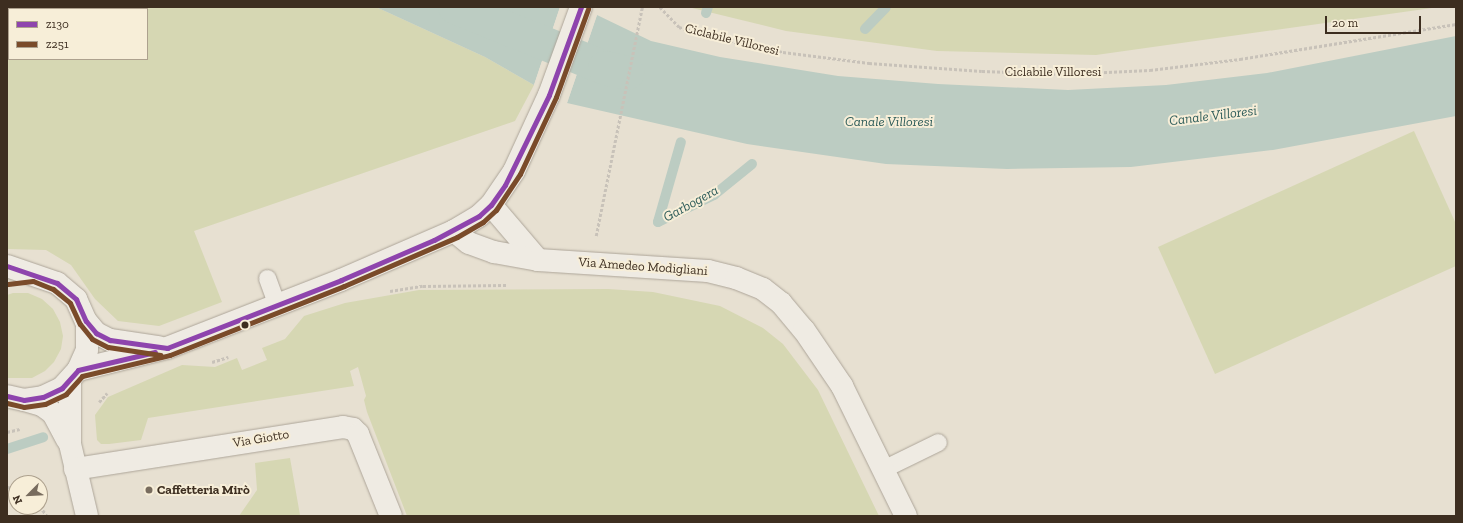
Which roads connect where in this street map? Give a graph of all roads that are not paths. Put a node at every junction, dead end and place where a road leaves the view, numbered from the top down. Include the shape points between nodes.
1 (580, 7) edge
2 (491, 205) junction
3 (454, 231) junction
4 (538, 260) junction
5 (7, 266) edge
6 (34, 274) junction
7 (7, 277) edge
8 (267, 278) dead end
9 (278, 305) junction
10 (86, 321) junction
11 (167, 348) junction
12 (74, 375) junction
13 (15, 398) edge
14 (938, 442) dead end
15 (70, 444) junction
16 (75, 469) junction
17 (883, 469) junction
18 (87, 516) edge
19 (390, 516) edge
20 (906, 516) edge

1 - 2 street via 549,95 514,171
2 - 3 street
2 - 4 street
3 - 4 street, Via Amedeo Modigliani via 469,243 482,248
3 - 9 street
4 - 17 street, Via Amedeo Modigliani via 708,271 736,278 763,289 781,303 804,330 842,386
5 - 6 street
6 - 7 street
6 - 10 street via 57,283 76,299
8 - 9 lane
9 - 11 street
10 - 11 street via 96,333 110,340
10 - 12 street via 87,350
11 - 12 street
12 - 13 street via 43,397
12 - 15 street
13 - 15 street via 42,405 53,413
14 - 17 lane
15 - 16 street
16 - 18 street
16 - 19 street, Via Giotto via 343,427 353,429 358,434
17 - 20 street, Via Amedeo Modigliani

